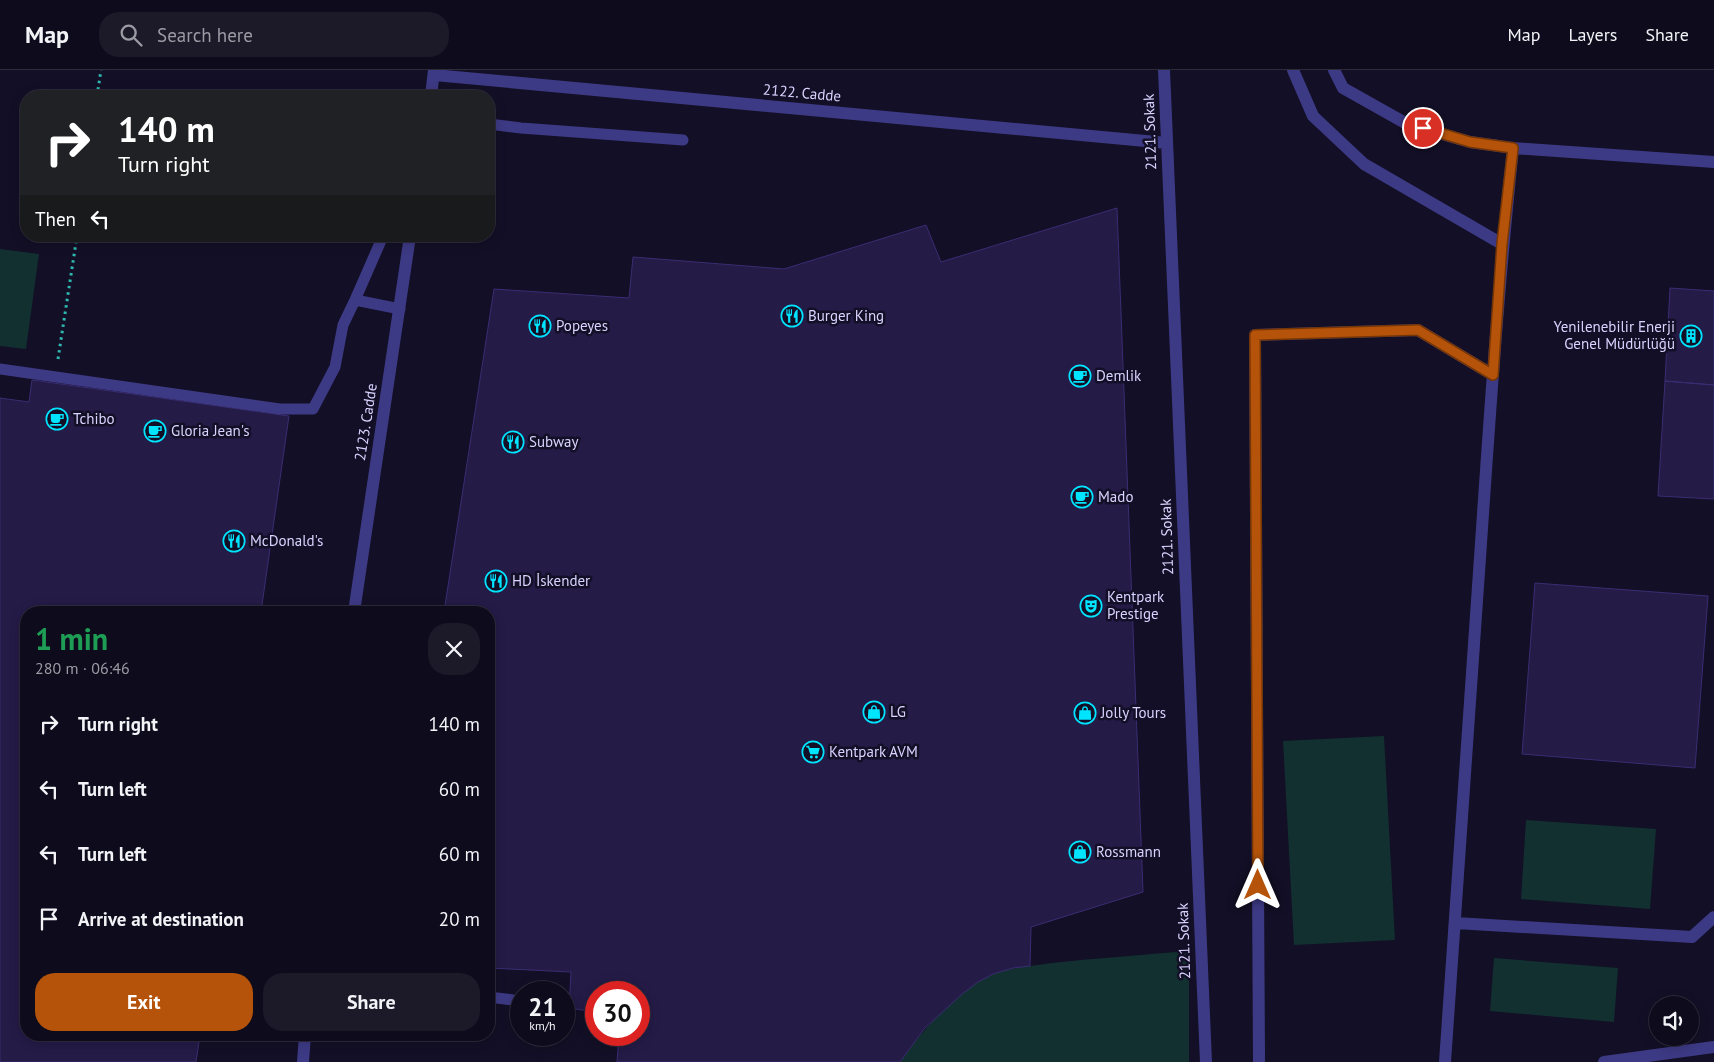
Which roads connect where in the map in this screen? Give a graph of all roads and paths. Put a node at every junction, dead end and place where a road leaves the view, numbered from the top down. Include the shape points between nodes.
1 (101, 70) edge
2 (1164, 70) edge
3 (1293, 70) edge
4 (1334, 70) edge
5 (434, 72) edge
6 (99, 90) edge
7 (432, 90) edge
8 (495, 125) edge
9 (683, 140) dead end
10 (1167, 143) junction
11 (1513, 148) junction
12 (1714, 162) edge
13 (76, 242) edge
14 (380, 242) edge
15 (409, 242) edge
16 (1502, 244) junction
17 (355, 300) junction
18 (400, 309) junction
19 (0, 369) edge
20 (1493, 375) junction
21 (56, 377) junction
22 (355, 606) edge
23 (1714, 917) edge
24 (1456, 923) junction
25 (495, 999) edge
26 (510, 1000) edge
27 (305, 1041) edge
28 (1714, 1047) edge
29 (303, 1062) edge
30 (1206, 1062) edge
31 (1258, 1062) edge
32 (1444, 1062) edge
33 (1604, 1062) edge

1 - 6 path
2 - 10 street, 2121. Sokak
3 - 16 street via 1313,116 1364,164
4 - 11 street via 1343,88 1407,124 1470,142
5 - 7 street
5 - 10 street, 2122. Cadde
8 - 9 lane
10 - 30 street, 2121. Sokak
11 - 12 street
11 - 16 street
13 - 21 path
14 - 17 lane
15 - 18 street, 2123. Cadde
16 - 20 street
17 - 18 lane
17 - 21 lane via 343,325 336,367 313,408 280,409
18 - 22 street, 2123. Cadde
19 - 21 lane
20 - 24 street
20 - 31 street via 1418,330 1255,335
23 - 24 street via 1692,937
24 - 32 street
25 - 26 lane
27 - 29 street
28 - 33 street

